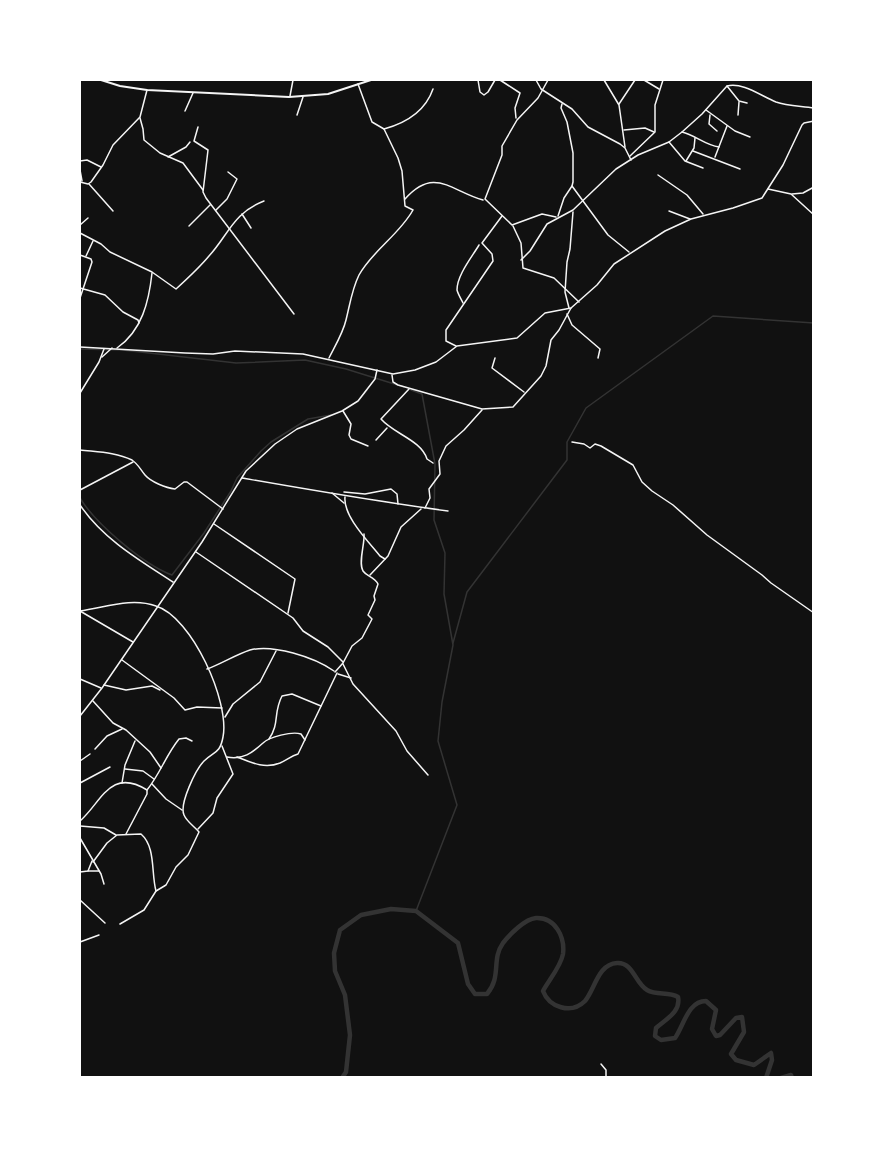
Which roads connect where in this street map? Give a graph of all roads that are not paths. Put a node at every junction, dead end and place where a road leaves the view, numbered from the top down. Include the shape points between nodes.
1 (100, 80) edge
2 (293, 80) edge
3 (371, 80) edge
4 (478, 80) edge
5 (495, 80) edge
6 (500, 80) edge
7 (536, 80) edge
8 (548, 80) edge
9 (604, 80) edge
10 (635, 80) edge
11 (644, 80) edge
12 (663, 80) edge
13 (364, 81) edge
14 (358, 84) junction
15 (727, 86) junction
16 (433, 89) dead end
17 (541, 89) junction
18 (659, 89) junction
19 (147, 90) junction
20 (194, 93) junction
21 (303, 96) junction
22 (289, 97) junction
23 (739, 101) junction
24 (562, 103) junction
25 (747, 103) dead end
26 (619, 105) junction
27 (813, 108) edge
28 (706, 110) junction
29 (185, 111) dead end
30 (710, 114) junction
31 (297, 115) dead end
32 (738, 115) dead end
33 (140, 117) junction
34 (517, 120) junction
35 (813, 121) edge
36 (728, 126) junction
37 (198, 127) dead end
38 (384, 129) junction
39 (623, 130) junction
40 (655, 132) junction
41 (682, 132) junction
42 (717, 132) dead end
43 (695, 137) junction
44 (750, 137) dead end
45 (190, 142) dead end
46 (669, 142) junction
47 (719, 147) junction
48 (625, 148) junction
49 (693, 151) junction
50 (167, 157) junction
51 (629, 157) junction
52 (714, 158) junction
53 (631, 160) junction
54 (80, 161) edge
55 (685, 161) junction
56 (101, 168) junction
57 (703, 168) dead end
58 (80, 170) edge
59 (740, 170) dead end
60 (228, 172) dead end
61 (658, 176) dead end
62 (80, 182) edge
63 (88, 184) junction
64 (572, 186) junction
65 (813, 187) edge
66 (768, 189) junction
67 (204, 190) junction
68 (792, 194) junction
69 (405, 200) junction
70 (485, 200) junction
71 (264, 201) dead end
72 (584, 201) junction
73 (210, 205) junction
74 (216, 210) junction
75 (573, 210) junction
76 (114, 211) dead end
77 (669, 211) dead end
78 (242, 214) junction
79 (703, 215) junction
80 (813, 215) edge
81 (502, 216) junction
82 (557, 217) junction
83 (88, 218) dead end
84 (691, 219) junction
85 (80, 225) edge
86 (512, 225) junction
87 (189, 226) dead end
88 (229, 227) junction
89 (251, 228) dead end
90 (80, 233) edge
91 (93, 240) junction
92 (479, 245) dead end
93 (629, 252) junction
94 (80, 255) edge
95 (86, 257) junction
96 (521, 260) junction
97 (152, 272) junction
98 (80, 288) edge
99 (567, 288) junction
100 (83, 289) junction
101 (80, 298) edge
102 (579, 302) junction
103 (464, 305) junction
104 (570, 309) junction
105 (294, 314) dead end
106 (567, 314) junction
107 (139, 324) junction
108 (457, 346) junction
109 (80, 347) edge
110 (103, 348) junction
111 (112, 348) junction
112 (117, 348) junction
113 (101, 357) junction
114 (495, 358) dead end
115 (598, 358) dead end
116 (328, 359) junction
117 (377, 370) junction
118 (393, 374) junction
119 (410, 388) junction
120 (524, 392) junction
121 (80, 393) edge
122 (482, 409) junction
123 (342, 411) junction
124 (388, 427) junction
125 (376, 440) dead end
126 (572, 442) dead end
127 (368, 446) dead end
128 (80, 450) edge
129 (134, 462) junction
130 (433, 463) dead end
131 (241, 478) junction
132 (80, 490) edge
133 (331, 492) junction
134 (344, 492) dead end
135 (345, 496) junction
136 (344, 503) junction
137 (80, 505) edge
138 (398, 505) junction
139 (422, 508) junction
140 (425, 508) junction
141 (223, 509) junction
142 (448, 511) dead end
143 (214, 524) junction
144 (364, 534) junction
145 (195, 551) junction
146 (385, 559) junction
147 (370, 575) junction
148 (174, 582) junction
149 (158, 606) junction
150 (80, 611) edge
151 (813, 613) edge
152 (288, 614) junction
153 (134, 642) junction
154 (277, 650) junction
155 (122, 660) junction
156 (343, 663) junction
157 (207, 669) junction
158 (336, 672) junction
159 (351, 678) junction
160 (80, 679) edge
161 (104, 685) junction
162 (102, 688) junction
163 (163, 690) junction
164 (92, 701) junction
165 (321, 706) junction
166 (222, 708) junction
167 (80, 716) edge
168 (224, 718) junction
169 (123, 728) junction
170 (310, 732) junction
171 (302, 735) junction
172 (135, 740) junction
173 (268, 740) junction
174 (192, 741) dead end
175 (305, 742) junction
176 (221, 745) junction
177 (95, 748) dead end
178 (90, 754) dead end
179 (226, 756) junction
180 (237, 758) junction
181 (80, 761) edge
182 (110, 767) dead end
183 (161, 768) junction
184 (124, 769) junction
185 (428, 774) dead end
186 (154, 780) junction
187 (80, 783) edge
188 (121, 783) junction
189 (152, 784) junction
190 (147, 790) junction
191 (183, 811) junction
192 (80, 821) edge
193 (80, 826) edge
194 (197, 830) junction
195 (126, 834) junction
196 (117, 835) junction
197 (80, 838) edge
198 (93, 862) junction
199 (88, 871) junction
200 (99, 871) junction
201 (80, 872) edge
202 (104, 884) dead end
203 (156, 891) junction
204 (80, 900) edge
205 (105, 923) dead end
206 (120, 924) dead end
207 (99, 934) dead end
208 (80, 942) edge
209 (601, 1064) dead end
210 (606, 1077) edge

1 - 19 main road
2 - 22 street
3 - 13 main road
4 - 5 street via 484,95
6 - 34 street via 520,94 515,108
7 - 17 street
8 - 17 street
9 - 26 street
10 - 26 street
11 - 18 street
12 - 18 street
13 - 14 main road
14 - 21 main road via 327,94
14 - 38 street via 372,122
15 - 23 street
15 - 27 street via 761,93 779,103
15 - 28 street
16 - 38 street via 426,106 399,126
17 - 24 street
17 - 34 street via 538,98
18 - 40 street via 654,110
19 - 20 main road
19 - 33 street
20 - 22 main road
20 - 29 street
21 - 22 main road
21 - 31 street
23 - 25 street
23 - 32 street
24 - 48 street via 590,128
24 - 64 street via 573,153
26 - 39 street
28 - 30 street
28 - 41 street
30 - 36 street
30 - 42 street via 709,124
33 - 50 street via 144,140
33 - 56 street via 113,145
34 - 70 street via 502,146
35 - 66 street via 802,125
36 - 44 street
36 - 47 street
37 - 67 street via 194,141 208,150
38 - 69 street via 402,171
39 - 40 street via 645,128
39 - 48 street
40 - 51 street
41 - 43 street
41 - 46 street
43 - 47 street
43 - 49 street
45 - 50 street
46 - 53 street
46 - 55 street
47 - 52 street
48 - 51 street
49 - 52 street
49 - 55 street
50 - 67 street via 183,163
51 - 53 street
52 - 59 street
53 - 72 street
54 - 56 street via 87,160
55 - 57 street
56 - 63 street
58 - 62 street
60 - 74 street via 237,179
61 - 79 street via 687,195
62 - 63 street
63 - 76 street
64 - 72 street
64 - 82 street
65 - 68 street
66 - 68 street
66 - 79 street via 762,198
67 - 73 street
68 - 80 street
69 - 70 street via 413,190 430,182 444,183
69 - 116 street via 405,206 414,210 359,275 346,322
70 - 81 street
71 - 78 street
72 - 75 street
72 - 93 street via 608,235
73 - 74 street
73 - 87 street
74 - 88 street
75 - 82 street
75 - 99 street
77 - 84 street
78 - 88 street
78 - 89 street
79 - 84 street
81 - 86 street
81 - 103 street via 482,243 493,261
82 - 86 street via 542,214
82 - 96 street via 543,227 535,245
83 - 85 street
84 - 93 street
86 - 96 street via 521,243
88 - 97 street via 209,256 176,289
88 - 105 street
90 - 91 street
91 - 95 street
91 - 97 street
92 - 103 street via 458,287
93 - 102 street
94 - 95 street
95 - 100 street via 92,262
96 - 99 street via 523,268 551,276
97 - 107 street
98 - 100 street
99 - 102 street
99 - 104 street
100 - 101 street
100 - 107 street via 105,295
102 - 104 street
103 - 108 street via 446,331 447,343
104 - 106 street
104 - 108 street via 545,313 517,338
106 - 115 street via 572,325 600,349
106 - 120 street via 549,344 541,376
107 - 112 street
108 - 118 street via 436,362
109 - 110 street
110 - 111 street
110 - 113 street
111 - 112 street
111 - 113 street
112 - 116 street via 194,354 303,354
113 - 121 street
114 - 120 street via 492,368
116 - 117 street
117 - 118 street
117 - 123 street via 364,396
118 - 119 street via 393,382
119 - 122 street
119 - 124 street via 381,417
120 - 122 street via 513,407
122 - 140 street via 444,450 439,461 440,474 429,489
123 - 127 street via 351,424 351,439
123 - 131 street via 289,434
124 - 125 street
124 - 130 street via 418,444
126 - 151 street via 590,448 595,444 601,446 633,465 652,491
128 - 129 street via 117,455
129 - 132 street
129 - 141 street via 154,481 173,489 187,482
131 - 133 street
131 - 141 street
133 - 135 street
133 - 136 street
134 - 138 street via 364,494 392,489
135 - 136 street
135 - 138 street
136 - 144 street
137 - 148 street via 117,545
138 - 139 street
139 - 140 street
139 - 146 street via 401,527
140 - 142 street
141 - 143 street
143 - 145 street
143 - 152 street via 295,579
144 - 146 street
144 - 147 street via 362,566 364,573
145 - 148 street
145 - 152 street
146 - 147 street
147 - 156 street via 378,587 368,615 372,618
148 - 149 street
149 - 150 street via 120,603
149 - 153 street
149 - 157 street via 183,625
150 - 153 street
152 - 156 street
153 - 155 street
154 - 157 street via 250,650
154 - 158 street via 295,653
154 - 168 street via 260,682 233,704
155 - 161 street
155 - 163 street
156 - 158 street
156 - 159 street
157 - 166 street
158 - 159 street
158 - 165 street
159 - 185 street
160 - 162 street
161 - 162 street
161 - 163 street via 126,690 150,686
162 - 164 street
163 - 166 street via 186,710
164 - 167 street
164 - 169 street
165 - 170 street
165 - 173 street via 292,694 282,696 276,727
166 - 168 street
168 - 176 street
169 - 172 street
169 - 177 street
170 - 171 street
170 - 175 street
171 - 173 street via 293,732
171 - 175 street
172 - 183 street
172 - 184 street
173 - 180 street
174 - 183 street via 179,739
175 - 180 street via 298,754 270,766
176 - 179 street
176 - 191 street via 199,768 186,792
178 - 181 street
179 - 180 street
179 - 194 street via 233,774 217,798 213,813
182 - 187 street
183 - 186 street
184 - 186 street via 145,772
184 - 188 street
186 - 189 street
188 - 190 street
188 - 192 street via 110,787
189 - 190 street
189 - 191 street
190 - 195 street
191 - 194 street
193 - 196 street via 104,828
194 - 203 street via 196,842 186,858 166,885
195 - 196 street
195 - 203 street via 141,834 147,841
196 - 198 street
197 - 198 street
198 - 199 street
198 - 200 street
199 - 200 street
199 - 201 street
200 - 202 street
203 - 206 street via 144,909
204 - 205 street
207 - 208 street
209 - 210 street

